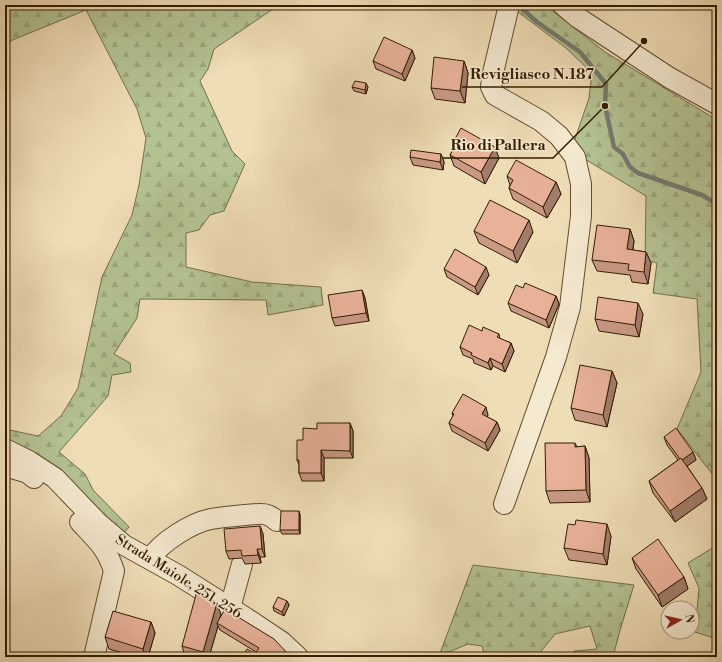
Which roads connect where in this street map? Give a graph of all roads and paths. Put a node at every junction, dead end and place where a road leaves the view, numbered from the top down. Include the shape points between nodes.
1 (509, 5) edge
2 (562, 5) edge
3 (717, 104) edge
4 (5, 449) edge
5 (5, 466) edge
6 (504, 504) dead end
7 (277, 521) dead end
8 (150, 560) junction
9 (242, 564) edge
10 (230, 608) junction
11 (94, 657) edge
12 (298, 657) edge

1 - 6 street via 491,87 495,95 541,121 559,136 575,157 581,184 581,216 570,307 556,357
2 - 3 street via 670,78
4 - 8 street, Strada Maiole, 251, 256 via 55,478 97,522 124,545
5 - 11 street via 28,473 47,486 110,558 114,572
7 - 8 street via 266,514 209,519 189,527 171,539 155,552
8 - 10 street, Strada Maiole, 251, 256
9 - 10 street
10 - 12 street, Strada Maiole, 251, 256 via 282,642

